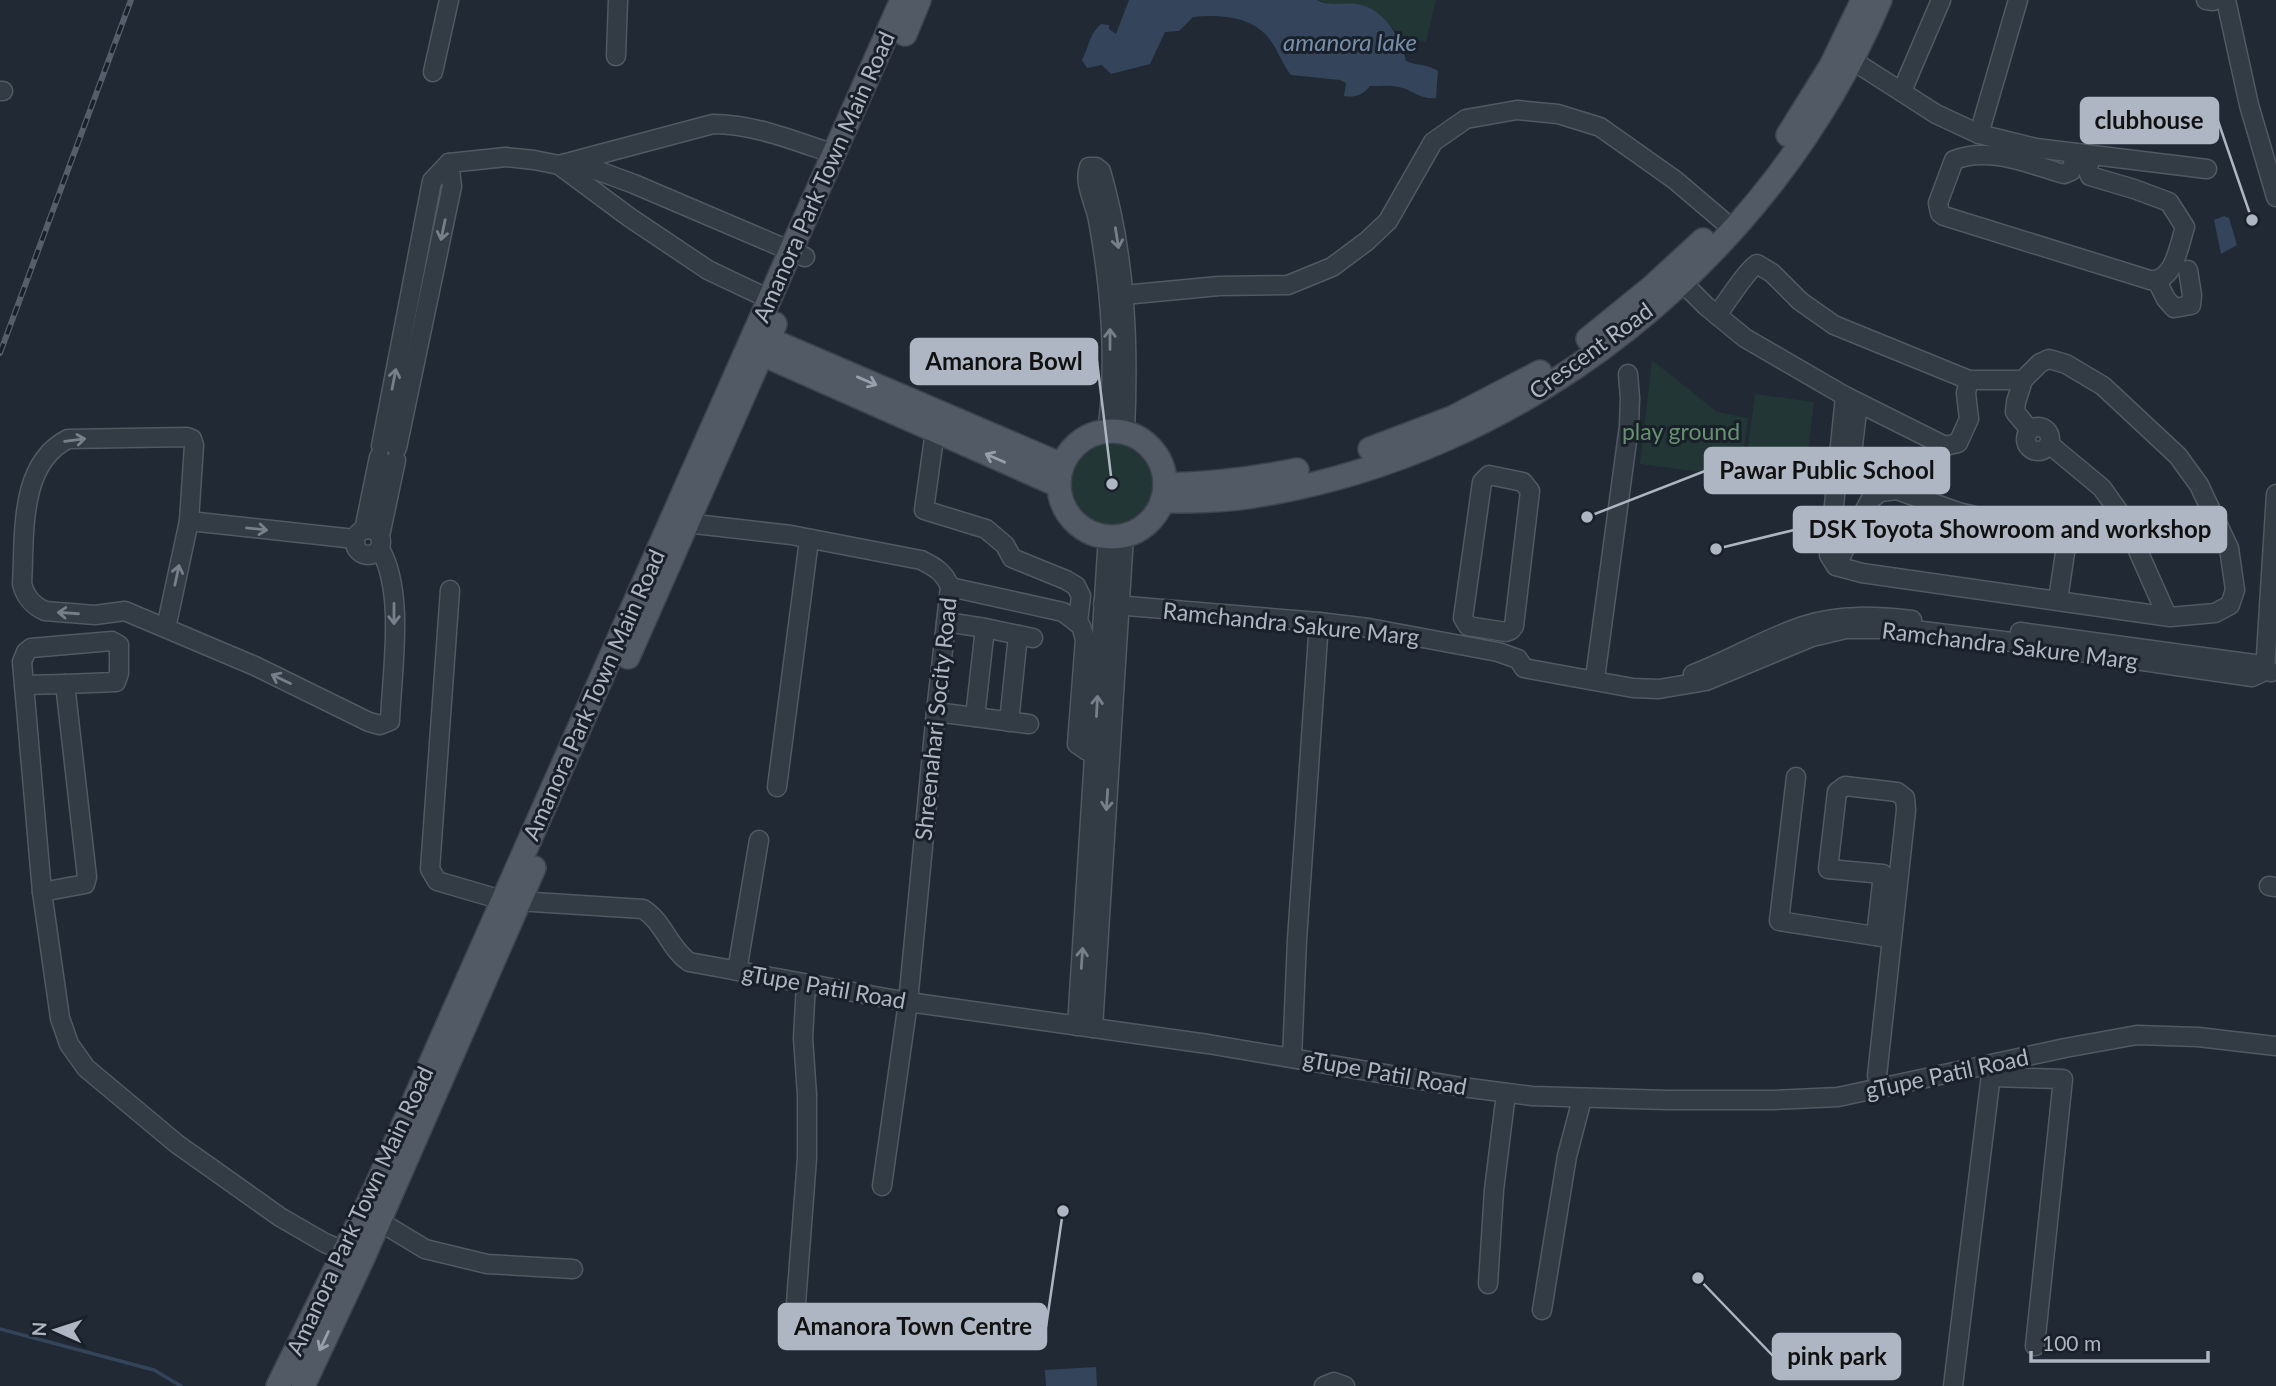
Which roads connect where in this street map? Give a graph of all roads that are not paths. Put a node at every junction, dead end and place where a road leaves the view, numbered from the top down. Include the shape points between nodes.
1 (449, 0) edge
2 (618, 0) edge
3 (1863, 0) edge
4 (1880, 0) edge
5 (1941, 0) edge
6 (2018, 0) edge
7 (2215, 0) edge
8 (906, 3) edge
9 (615, 55) dead end
10 (1845, 56) junction
11 (433, 72) dead end
12 (1902, 91) junction
13 (1979, 134) junction
14 (834, 154) junction
15 (2083, 154) junction
16 (559, 165) junction
17 (2207, 169) dead end
18 (2276, 197) edge
19 (1722, 220) junction
20 (798, 254) junction
21 (2188, 270) dead end
22 (1676, 276) junction
23 (2157, 281) junction
24 (1124, 295) junction
25 (769, 299) junction
26 (1717, 315) junction
27 (765, 346) junction
28 (1628, 374) dead end
29 (1969, 380) junction
30 (2023, 380) junction
31 (1852, 399) junction
32 (935, 431) junction
33 (1116, 432) junction
34 (1858, 469) dead end
35 (1060, 475) junction
36 (1164, 493) junction
37 (2276, 494) edge
38 (189, 521) junction
39 (679, 522) junction
40 (372, 532) junction
41 (1116, 537) junction
42 (809, 540) junction
43 (1836, 566) junction
44 (950, 587) junction
45 (450, 590) dead end
46 (2058, 600) junction
47 (1111, 605) junction
48 (2166, 616) junction
49 (946, 622) junction
50 (1078, 622) junction
51 (1319, 622) junction
52 (166, 628) junction
53 (985, 628) junction
54 (1484, 628) junction
55 (1481, 648) junction
56 (1770, 648) junction
57 (1518, 659) junction
58 (1596, 671) junction
59 (2271, 672) edge
60 (1099, 678) junction
61 (65, 684) junction
62 (24, 685) junction
63 (936, 712) junction
64 (975, 717) junction
65 (1009, 722) junction
66 (1029, 724) dead end
67 (1796, 777) dead end
68 (776, 787) dead end
69 (758, 840) dead end
70 (42, 892) junction
71 (510, 901) junction
72 (1884, 938) junction
73 (737, 971) junction
74 (806, 984) junction
75 (908, 1002) junction
76 (1085, 1027) junction
77 (2276, 1046) edge
78 (1293, 1058) junction
79 (1992, 1070) junction
80 (1877, 1076) dead end
81 (1506, 1093) junction
82 (1582, 1099) junction
83 (881, 1186) dead end
84 (371, 1216) junction
85 (349, 1255) junction
86 (573, 1269) dead end
87 (1488, 1284) dead end
88 (335, 1294) junction
89 (1542, 1310) dead end
90 (794, 1330) dead end
91 (2035, 1346) dead end
92 (278, 1386) edge
93 (303, 1386) edge
94 (1324, 1386) edge
95 (1345, 1386) edge
96 (1953, 1386) edge

1 - 11 street
2 - 9 street
3 - 10 main road, Crescent Road
4 - 10 main road, Crescent Road
5 - 12 street
6 - 13 street
7 - 18 street
8 - 14 main road, Amanora Park Town Main Road
8 - 20 main road, Amanora Park Town Main Road
10 - 12 street
10 - 19 main road, Crescent Road
10 - 22 main road, Crescent Road via 1820,117 1784,169 1747,216
12 - 13 street via 1936,114
13 - 15 street
14 - 16 street via 756,129 713,124
14 - 20 main road, Amanora Park Town Main Road
15 - 17 street
15 - 23 street via 2090,177 2169,202 2185,227 2170,270
15 - 23 street via 2069,174 2064,174 2017,160 1968,154 1954,160 1938,209 1944,216
16 - 20 street via 596,170
16 - 25 street via 708,270
16 - 40 street via 506,157 449,163 452,186
19 - 22 main road, Crescent Road
19 - 24 street via 1600,127 1558,114 1517,110 1466,119 1433,142 1388,221 1332,267 1287,285
20 - 25 main road, Amanora Park Town Main Road
20 - 27 main road, Amanora Park Town Main Road
21 - 23 street via 2191,305 2174,309
22 - 26 street
22 - 36 main road, Crescent Road via 1536,374 1452,418 1299,470
24 - 33 street via 1126,323
33 -> 24 street via 1110,412 1107,271 1086,176 1089,167 1101,171 1109,200
25 - 39 main road, Amanora Park Town Main Road
26 - 29 street via 1750,268 1758,264 1834,325
26 - 31 street via 1745,338
27 - 32 main road
27 -> 35 main road
27 - 39 main road, Amanora Park Town Main Road
28 - 58 street via 1629,426
29 - 30 street
29 - 31 street via 1969,419 1958,443 1944,446
30 - 48 street via 2015,412 2030,430 2046,429 2049,444 2102,488 2124,519
30 - 48 street via 2049,359 2075,369 2103,386 2178,456 2199,485 2229,548 2235,590 2230,605 2215,613
31 - 34 street via 1852,454
31 - 43 street via 1829,555
35 -> 32 main road
32 - 50 street via 924,510 986,529 1012,558 1076,586 1081,596
33 - 35 main road via 1094,434 1076,445
33 - 36 main road via 1135,436 1151,449 1162,466
35 - 41 main road via 1062,503 1073,521 1089,533
36 - 41 main road via 1148,524
37 - 59 street
38 -> 40 street
52 -> 38 street
52 -> 38 street via 125,611 95,615 44,611 24,593 29,490 42,462 68,439 187,437 194,445
39 - 42 street, Shreenahari Socity Road
39 - 71 main road, Amanora Park Town Main Road
40 -> 52 street via 389,565 395,613 390,720 386,724 369,722
41 - 47 street
42 - 44 street, Shreenahari Socity Road via 921,560 946,576
42 - 68 street
43 - 46 street
43 - 46 street via 1870,500 1880,492 1897,490 1958,512 2062,536 2066,545
44 - 49 street, Shreenahari Socity Road
44 - 50 street via 1063,612
45 - 71 street, gTupe Patil Road via 429,869 437,881
46 - 48 street
47 - 51 street, Ramchandra Sakure Marg
47 - 60 street
49 - 53 street
49 - 63 street, Shreenahari Socity Road
50 - 60 street
51 - 55 street, Ramchandra Sakure Marg
51 - 78 street
53 - 64 street
53 - 65 street via 1026,637
54 - 54 street via 1468,626 1463,618 1482,482 1489,475 1523,482 1530,491 1514,626 1506,632
54 - 55 street
55 - 57 street, Ramchandra Sakure Marg
56 - 57 street, Ramchandra Sakure Marg via 1706,681 1659,689 1547,673 1524,668
56 - 58 street, Ramchandra Sakure Marg via 1660,679
56 - 59 street, Ramchandra Sakure Marg via 1796,628 1873,615 2074,638 2194,663 2254,664
57 - 58 street, Ramchandra Sakure Marg via 1526,655
60 - 76 street via 1102,752
61 - 62 street
61 - 62 street via 116,682 119,645 111,641 31,648 22,662
61 - 70 street via 87,877 79,887
62 - 70 street
63 - 64 street
63 - 75 street, Shreenahari Socity Road
64 - 65 street
65 - 66 street
67 - 72 street via 1779,921
69 - 73 street
70 - 85 street via 60,1018 69,1044 86,1068 177,1144 280,1217
71 - 73 street, gTupe Patil Road via 643,909 689,962
71 - 84 main road, Amanora Park Town Main Road
72 - 72 street via 1905,798 1897,792 1845,786 1837,792 1828,869 1883,874
72 - 80 street
73 - 74 street, gTupe Patil Road
74 - 75 street, gTupe Patil Road
74 - 90 street via 807,1158
75 - 76 street, gTupe Patil Road
75 - 83 street, Shreenahari Socity Road
76 - 78 street, gTupe Patil Road
77 - 79 street, gTupe Patil Road via 2137,1035
78 - 81 street, gTupe Patil Road
79 - 82 street, gTupe Patil Road via 1838,1097
79 - 91 street via 2063,1079
79 - 96 street
81 - 82 street, gTupe Patil Road
81 - 87 street
82 - 89 street via 1565,1167
84 - 85 main road, Amanora Park Town Main Road
84 - 86 street via 425,1249 487,1264
85 - 88 main road, Amanora Park Town Main Road
88 - 92 main road, Amanora Park Town Main Road
88 -> 93 main road, Amanora Park Town Main Road
94 - 95 street via 1334,1382

